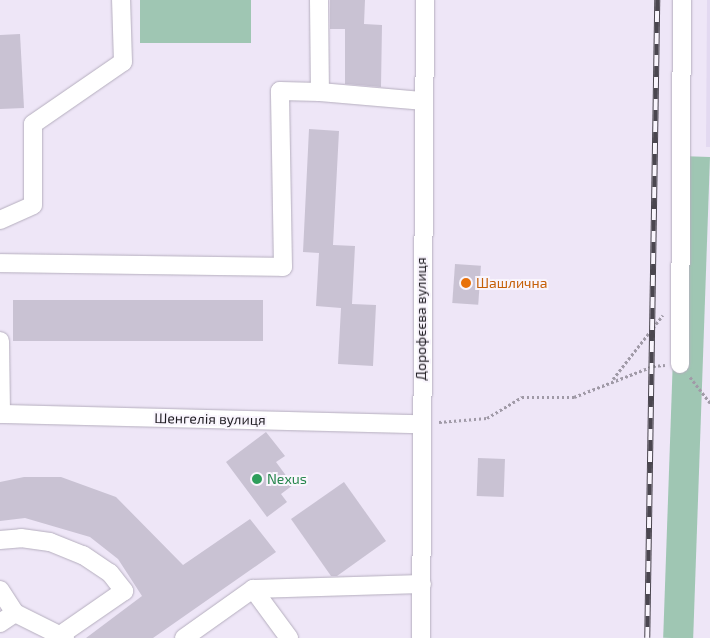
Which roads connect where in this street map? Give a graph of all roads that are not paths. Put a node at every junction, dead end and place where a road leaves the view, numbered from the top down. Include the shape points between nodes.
1 (121, 0) edge
2 (319, 0) edge
3 (425, 0) edge
4 (682, 0) edge
5 (320, 92) junction
6 (422, 101) junction
7 (0, 220) edge
8 (0, 236) edge
9 (0, 263) edge
10 (0, 342) edge
11 (680, 364) road end
12 (0, 414) edge
13 (421, 424) junction
14 (0, 540) edge
15 (422, 584) junction
16 (253, 589) junction
17 (0, 590) edge
18 (15, 613) junction
19 (0, 623) edge
20 (64, 636) edge
21 (184, 638) edge
22 (289, 638) edge
23 (421, 638) edge

1 - 7 street via 123,62 33,124 34,205
2 - 5 street
3 - 6 street, Дорофєєва вулиця
4 - 11 street
5 - 6 street
5 - 9 street via 280,91 283,267
6 - 13 street, Дорофєєва вулиця
7 - 8 street
10 - 12 street
12 - 13 street, Шенгелія вулиця
13 - 15 street, Дорофєєва вулиця
14 - 20 street via 21,538 50,542 84,555 110,573 124,591
15 - 16 street
15 - 23 street, Дорофєєва вулиця
16 - 21 street
16 - 22 street
17 - 18 street
18 - 19 street
18 - 20 street

